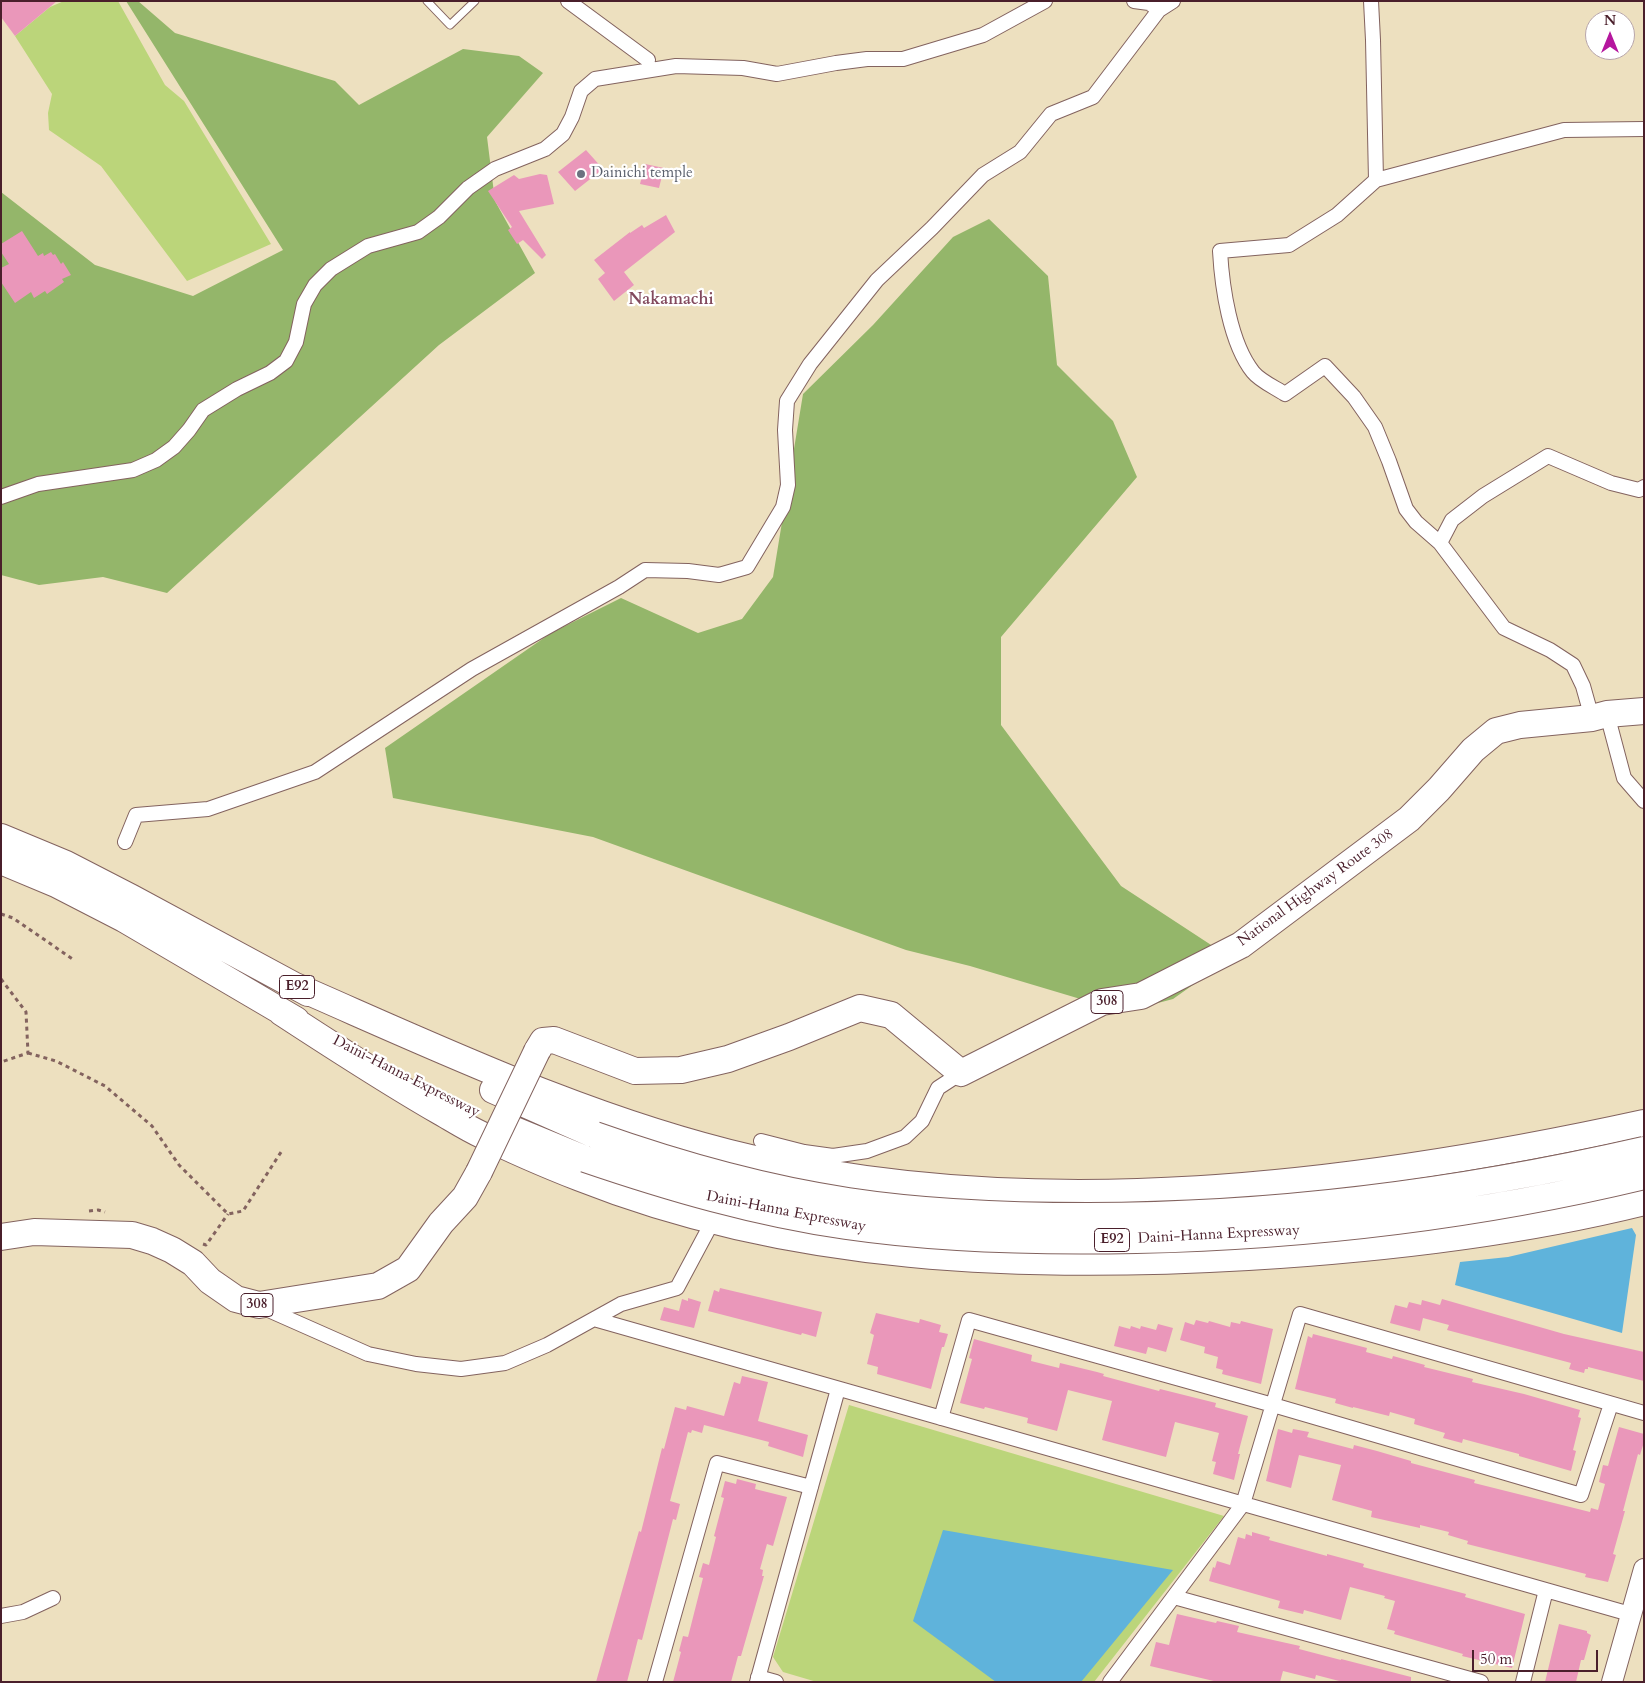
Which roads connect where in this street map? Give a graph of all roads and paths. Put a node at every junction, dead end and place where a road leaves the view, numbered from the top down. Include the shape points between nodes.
1 (427, 1) edge
2 (475, 1) edge
3 (568, 1) edge
4 (1045, 1) edge
5 (1134, 1) edge
6 (1173, 1) edge
7 (1371, 1) edge
8 (1159, 10) junction
9 (648, 60) dead end
10 (1644, 129) edge
11 (1376, 180) junction
12 (1644, 487) edge
13 (1, 497) edge
14 (1440, 543) junction
15 (1644, 711) edge
16 (1599, 716) junction
17 (1644, 801) edge
18 (1, 837) edge
19 (125, 842) dead end
20 (1, 861) edge
21 (1, 914) edge
22 (74, 960) dead end
23 (1, 979) edge
24 (293, 985) junction
25 (281, 1012) junction
26 (28, 1053) junction
27 (1, 1062) edge
28 (960, 1073) junction
29 (1644, 1123) edge
30 (761, 1141) dead end
31 (282, 1149) dead end
32 (1644, 1150) edge
33 (1644, 1176) edge
34 (1644, 1202) edge
35 (708, 1230) dead end
36 (1, 1237) edge
37 (259, 1305) junction
38 (594, 1320) junction
39 (838, 1389) junction
40 (1611, 1404) junction
41 (1273, 1405) junction
42 (1644, 1414) edge
43 (941, 1418) junction
44 (810, 1487) junction
45 (1243, 1504) junction
46 (1644, 1569) edge
47 (1546, 1590) junction
48 (1174, 1597) junction
49 (54, 1598) dead end
50 (1630, 1614) junction
51 (1, 1616) edge
52 (1447, 1677) edge
53 (757, 1679) edge
54 (1116, 1680) edge
55 (655, 1682) edge
56 (776, 1682) edge
57 (1481, 1682) edge
58 (1523, 1682) edge
59 (1612, 1682) edge

1 - 2 lane via 450,25
3 - 9 street
4 - 13 street via 983,35 903,59 867,59 777,74 744,68 676,66 595,79 581,91 563,134 545,149 494,169 418,232 368,246 331,269 315,285 304,304 296,342 286,361 204,410 174,446 156,460 133,470 38,484
5 - 8 street via 1149,3
6 - 8 street
7 - 11 street
8 - 19 street via 1093,97 1051,114 1020,152 983,174 877,280 810,364 787,401 788,485 782,507 747,567 719,575 645,570 472,669 315,772 208,809 136,815
10 - 11 street via 1564,130
11 - 14 street via 1337,215 1289,245 1220,251 1221,274 1230,322 1254,373 1285,394 1325,366 1354,397 1375,428 1406,509
12 - 14 street via 1640,490 1611,483 1548,456 1483,496 1452,520
14 - 16 street via 1504,628 1573,665
15 - 16 highway, National Highway Route 308 / 308
16 - 17 street via 1624,778
16 - 28 highway, National Highway Route 308 / 308 via 1496,730 1409,819 1241,945 1141,996 1102,1002
18 - 24 highway, Daini-Hanna Expressway / E92 via 75,868
20 - 25 highway, Daini-Hanna Expressway / E92 via 56,884 124,919
21 - 22 path via 14,918
23 - 26 path via 26,1012
24 - 29 highway via 495,1073 654,1131 751,1158 902,1184 1003,1191 1105,1192 1305,1181 1509,1151
24 - 32 highway, Daini-Hanna Expressway / E92, bridge via 490,1089 595,1135 697,1168 796,1192 900,1208 1054,1216 1187,1214 1305,1206 1406,1195 1511,1178
25 - 33 highway, Daini-Hanna Expressway / E92, bridge via 488,1119 585,1159 688,1192 790,1216 898,1233 1055,1241 1257,1235 1409,1219
25 - 34 highway via 404,1091 481,1134 580,1178 692,1215 842,1246 932,1256 1012,1260 1217,1259 1308,1254 1423,1241 1520,1228
26 - 27 path
26 - 31 path via 56,1061 104,1086 152,1126 179,1165 228,1214 243,1211
28 - 30 street via 938,1088 922,1121 905,1137 867,1151 833,1156
28 - 37 highway, 308, bridge via 891,1015 860,1008 728,1059 681,1070 635,1071 554,1040 543,1041 465,1197 408,1268 378,1286
35 - 38 street via 677,1288 621,1304
36 - 37 highway, 308 via 34,1232 132,1235 172,1250 236,1299
37 - 38 street via 368,1354 461,1369 505,1363
38 - 39 street
39 - 43 street
39 - 44 street
40 - 41 street via 1582,1495
40 - 41 street via 1300,1314
40 - 42 street
41 - 43 street via 969,1320
41 - 45 street
43 - 45 street
44 - 53 street
44 - 55 street via 717,1463
45 - 47 street
45 - 48 street
46 - 50 street
47 - 50 street
47 - 58 street
48 - 52 street
48 - 54 street
49 - 51 street via 23,1612
50 - 59 street
52 - 57 street
53 - 56 street

